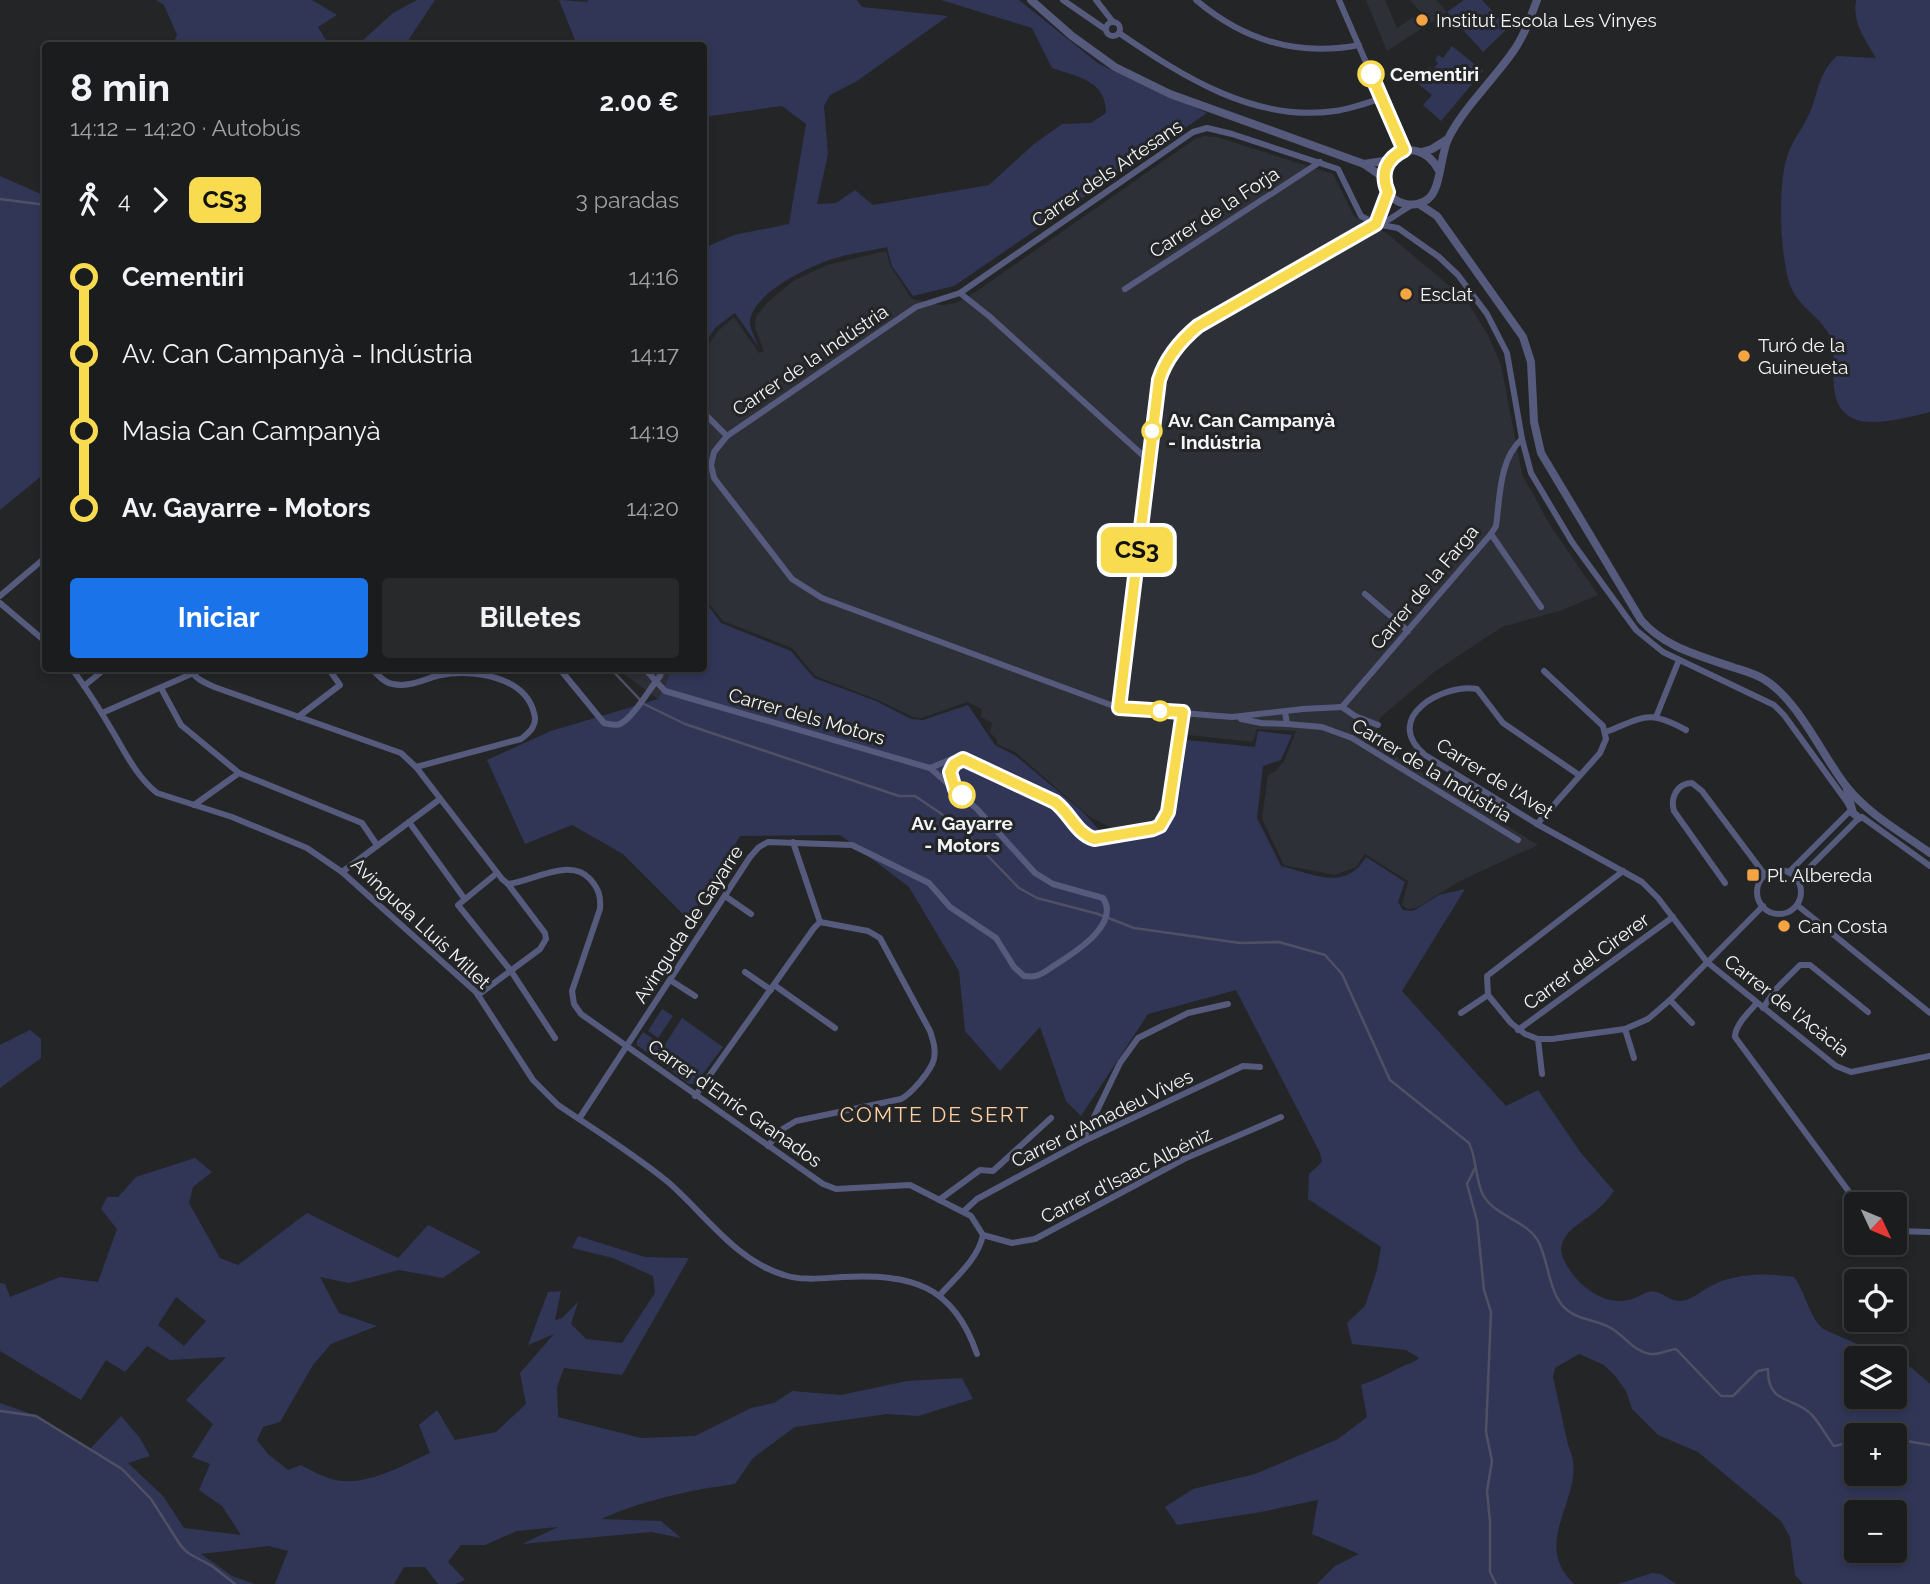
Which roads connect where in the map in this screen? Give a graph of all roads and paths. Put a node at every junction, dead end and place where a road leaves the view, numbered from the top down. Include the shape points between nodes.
1 (1031, 0) edge
2 (1063, 0) edge
3 (1096, 0) edge
4 (1196, 0) edge
5 (1339, 0) edge
6 (1538, 0) edge
7 (1113, 22) junction
8 (1105, 29) junction
9 (1119, 33) junction
10 (1359, 45) junction
11 (1382, 98) junction
12 (1448, 139) junction
13 (1404, 150) junction
14 (1422, 152) junction
15 (1390, 160) junction
16 (1321, 162) junction
17 (1364, 164) junction
18 (1438, 169) junction
19 (1384, 178) junction
20 (1388, 192) junction
21 (1434, 193) junction
22 (1415, 204) junction
23 (1437, 216) junction
24 (1376, 224) junction
25 (1125, 289) dead end
26 (960, 293) junction
27 (707, 416) edge
28 (727, 436) junction
29 (1522, 439) junction
30 (1148, 460) junction
31 (1491, 534) junction
32 (42, 560) edge
33 (1365, 594) dead end
34 (0, 596) edge
35 (0, 603) edge
36 (1541, 607) dead end
37 (1408, 631) junction
38 (42, 638) edge
39 (1679, 660) junction
40 (1544, 671) dead end
41 (74, 672) edge
42 (101, 672) edge
43 (191, 672) edge
44 (331, 672) edge
45 (376, 672) edge
46 (562, 672) edge
47 (647, 672) edge
48 (660, 672) edge
49 (655, 681) junction
50 (84, 686) junction
51 (161, 688) junction
52 (1342, 707) junction
53 (1119, 708) junction
54 (1183, 712) junction
55 (1284, 712) junction
56 (102, 713) junction
57 (298, 717) junction
58 (1232, 717) junction
59 (1656, 717) junction
60 (1287, 724) junction
61 (1378, 725) dead end
62 (1686, 730) dead end
63 (1606, 732) junction
64 (963, 759) junction
65 (416, 767) junction
66 (930, 768) junction
67 (239, 773) junction
68 (1579, 775) junction
69 (1846, 785) junction
70 (955, 789) junction
71 (440, 799) junction
72 (194, 805) junction
73 (1864, 805) junction
74 (1851, 810) junction
75 (1861, 818) junction
76 (1881, 819) junction
77 (409, 822) junction
78 (1537, 824) junction
79 (1518, 840) dead end
80 (793, 842) junction
81 (377, 845) junction
82 (1930, 853) edge
83 (1930, 866) edge
84 (1623, 871) junction
85 (342, 872) junction
86 (1789, 872) junction
87 (497, 873) junction
88 (1765, 874) junction
89 (1798, 879) junction
90 (1726, 883) dead end
91 (508, 884) junction
92 (725, 896) junction
93 (464, 898) junction
94 (1797, 905) junction
95 (1763, 906) junction
96 (751, 914) dead end
97 (1673, 917) junction
98 (820, 922) junction
99 (1707, 962) junction
100 (511, 971) junction
101 (746, 972) dead end
102 (670, 981) junction
103 (773, 988) junction
104 (478, 995) junction
105 (1488, 995) junction
106 (695, 996) dead end
107 (1670, 1000) junction
108 (1227, 1004) dead end
109 (1760, 1005) junction
110 (1868, 1012) dead end
111 (1461, 1013) dead end
112 (1930, 1013) edge
113 (1692, 1023) dead end
114 (835, 1028) dead end
115 (1625, 1029) junction
116 (1518, 1030) junction
117 (555, 1038) dead end
118 (1538, 1039) junction
119 (627, 1046) junction
120 (1930, 1056) edge
121 (1634, 1058) dead end
122 (1261, 1067) dead end
123 (1542, 1074) dead end
124 (695, 1096) junction
125 (1281, 1117) dead end
126 (1051, 1118) dead end
127 (579, 1119) junction
128 (1082, 1142) junction
129 (768, 1146) junction
130 (1848, 1192) edge
131 (939, 1200) junction
132 (963, 1212) junction
133 (1908, 1231) edge
134 (1930, 1232) edge
135 (983, 1235) junction
136 (940, 1295) junction
137 (977, 1354) dead end

1 - 17 street via 1115,67 1170,94
2 - 8 street
3 - 7 street
4 - 10 street via 1228,24 1266,41 1314,50
5 - 10 street
6 - 12 street via 1520,41
7 - 8 street
7 - 9 street
8 - 9 street via 1111,36
9 - 11 street via 1211,89 1257,107 1305,113 1336,111
10 - 11 street
11 - 13 street
12 - 14 street
12 - 18 street
13 - 14 street
13 - 15 street
14 - 18 street
15 - 17 street
15 - 19 street
16 - 24 street, Carrer dels Artesans via 1338,169 1361,216
16 - 25 street, Carrer de la Forja
16 - 26 street, Carrer dels Artesans via 1232,134 1200,129
17 - 19 street
18 - 21 street
19 - 20 street
20 - 22 street via 1397,201
20 - 24 street
21 - 22 street
21 - 23 street
22 - 23 street
22 - 24 street via 1388,222
23 - 69 street via 1524,337 1541,453 1641,620 1659,638 1756,675 1777,688
24 - 29 street via 1395,226 1439,257 1480,303 1507,353
24 - 30 street via 1186,335 1159,380
26 - 28 street, Carrer de la Indústria via 916,307
26 - 30 street
27 - 28 street
28 - 53 street, Carrer de la Indústria via 714,452 714,478 783,569 807,590
29 - 31 street, Carrer de la Farga via 1506,463
29 - 39 street via 1531,473 1619,607 1653,646
30 - 53 street
31 - 36 street
31 - 37 street, Carrer de la Farga
32 - 34 street
33 - 37 street
35 - 38 street
37 - 52 street, Carrer de la Farga
39 - 59 street
39 - 74 street via 1778,708
40 - 63 street
41 - 50 street, Avinguda Lluís Millet
42 - 50 street
43 - 51 street
43 - 57 street via 217,688
44 - 57 street via 340,685
45 - 65 street via 391,684 404,685 442,675 502,679 533,708 536,720 521,739
46 - 49 street via 604,723 612,724 629,716
47 - 49 street, Carrer dels Motors
48 - 49 street
49 - 66 street, Carrer dels Motors via 665,691
50 - 56 street, Avinguda Lluís Millet
51 - 56 street
51 - 67 street via 181,724
52 - 55 street, Carrer de la Indústria
52 - 61 street
53 - 54 street, Carrer de la Indústria
54 - 58 street, Carrer de la Indústria
54 - 64 street via 1168,812 1153,829 1105,839 1086,837 1055,802
55 - 58 street, Carrer de la Indústria
55 - 60 street
56 - 72 street, Avinguda Lluís Millet via 147,785
57 - 65 street via 401,753
58 - 60 street, Carrer de la Indústria
59 - 62 street
59 - 63 street via 1647,716
60 - 79 street, Carrer de la Indústria via 1322,727 1352,738
63 - 68 street via 1600,753
64 - 66 street
64 - 70 street via 950,772
65 - 71 street
66 - 70 street, Avinguda de Gayarre
67 - 72 street
67 - 81 street via 362,823
68 - 78 street
68 - 78 street, Carrer de l'Avet via 1503,723 1477,690 1447,693 1417,709 1411,717 1410,738 1424,755
69 - 73 street
69 - 74 street
70 - 80 street, Avinguda de Gayarre via 1035,873 1105,902 1104,918 1092,938 1037,976 1024,976 996,938 950,906 918,875 852,845
71 - 77 street
71 - 87 street
72 - 85 street, Avinguda Lluís Millet via 307,848
73 - 74 street
73 - 75 street
73 - 76 street
74 - 75 street
74 - 86 street
75 - 76 street
75 - 83 street
75 - 89 street
76 - 82 street
77 - 81 street
77 - 93 street
78 - 84 street, Carrer de l'Avet
80 - 92 street, Avinguda de Gayarre via 758,846
80 - 98 street
81 - 85 street
84 - 97 street, Carrer de l'Avet via 1650,889
84 - 105 street via 1493,969 1487,976
85 - 104 street, Avinguda Lluís Millet
86 - 88 street via 1778,869
86 - 89 street
87 - 91 street
87 - 93 street
88 - 90 street via 1702,791 1686,783 1675,794 1674,811
88 - 95 street via 1757,893
89 - 94 street via 1802,893
91 - 100 street via 546,939
91 - 119 street, Carrer d'Enric Granados via 575,869 595,885 601,896 600,909 572,991 574,1004
92 - 96 street
92 - 102 street, Avinguda de Gayarre
93 - 100 street via 458,905
94 - 95 street via 1781,914
94 - 112 street
95 - 99 street
97 - 99 street, Carrer de l'Avet
97 - 116 street, Carrer del Cirerer
98 - 103 street
98 - 129 street via 868,931 880,938 930,1031 935,1045 933,1062 910,1094 901,1099 796,1121 780,1130
99 - 107 street
99 - 109 street, Carrer de l'Acàcia
100 - 104 street
100 - 117 street
101 - 103 street
102 - 106 street
102 - 119 street, Avinguda de Gayarre
103 - 114 street
103 - 124 street
104 - 127 street, Avinguda Lluís Millet via 533,1080
105 - 111 street
105 - 116 street
107 - 113 street
107 - 115 street
108 - 128 street via 1188,1013 1138,1038 1120,1063
109 - 110 street via 1800,965 1810,965
109 - 120 street, Carrer de l'Acàcia via 1843,1070
109 - 130 street via 1737,1027 1735,1037
115 - 118 street
115 - 121 street
116 - 118 street
118 - 123 street
119 - 124 street, Carrer d'Enric Granados
119 - 127 street
122 - 128 street, Carrer d'Amadeu Vives via 1243,1066
124 - 129 street, Carrer d'Enric Granados
125 - 135 street, Carrer d'Isaac Albéniz via 1184,1159 1035,1239 1012,1243
126 - 131 street via 993,1171 980,1170
127 - 136 street, Avinguda Lluís Millet via 667,1182 746,1256 769,1269 800,1278 892,1278
128 - 132 street, Carrer d'Amadeu Vives via 977,1199
129 - 131 street, Carrer d'Enric Granados via 836,1189 910,1185
131 - 132 street, Carrer d'Enric Granados
132 - 135 street, Carrer d'Enric Granados
133 - 134 street
135 - 136 street via 974,1257
136 - 137 street, Avinguda Lluís Millet via 964,1326

